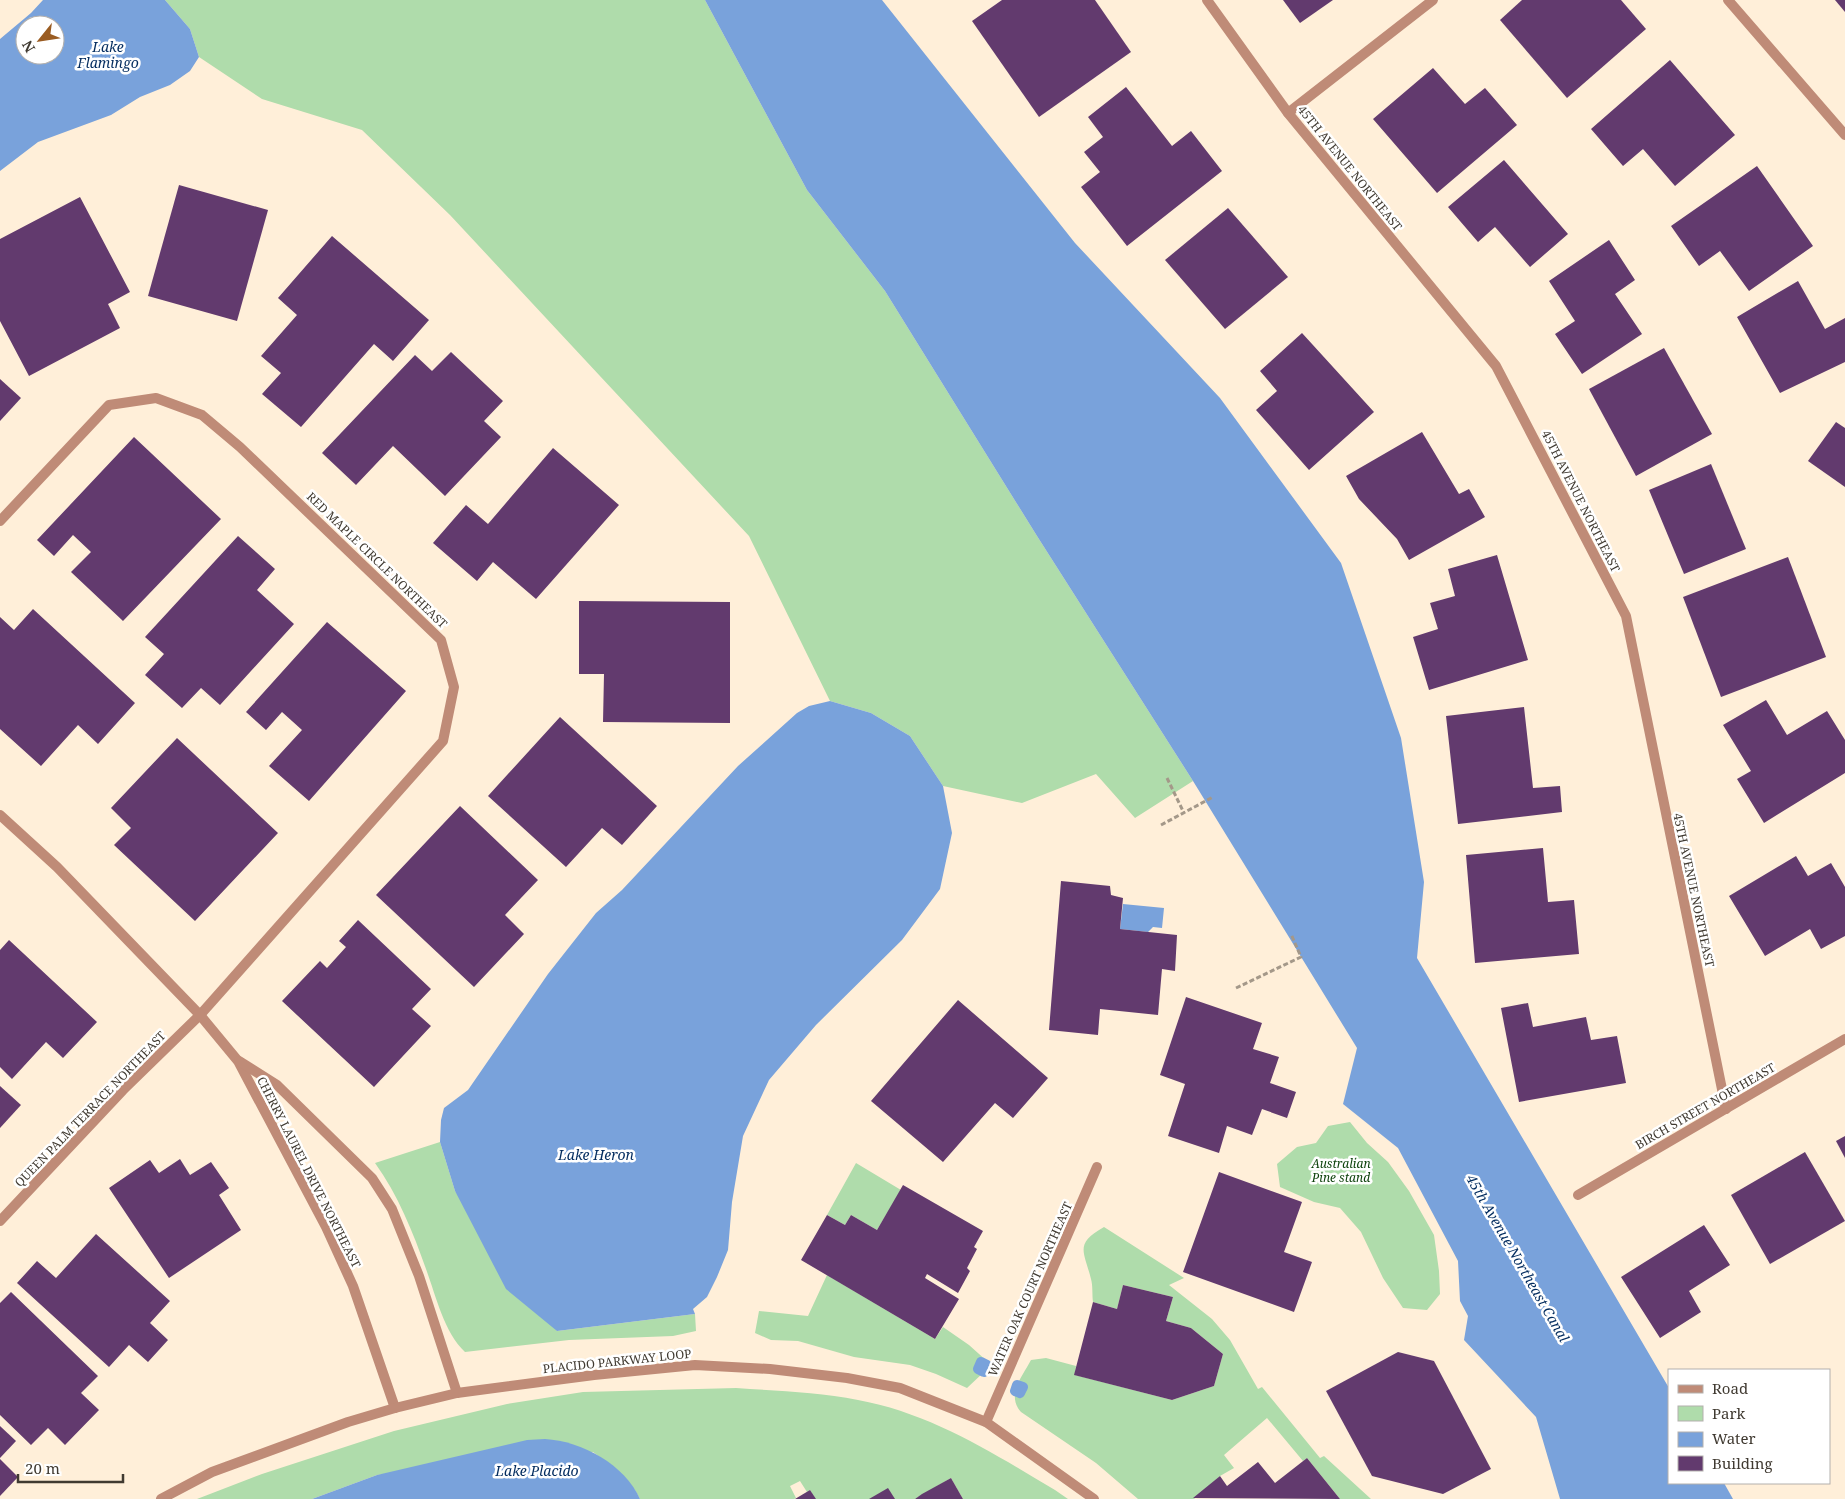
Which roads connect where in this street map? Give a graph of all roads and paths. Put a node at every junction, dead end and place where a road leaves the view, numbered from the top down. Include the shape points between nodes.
1 (1207, 0) edge
2 (1433, 0) edge
3 (1728, 0) edge
4 (1288, 113) junction
5 (1845, 135) edge
6 (0, 521) edge
7 (1167, 778) dead end
8 (1213, 797) dead end
9 (1184, 812) junction
10 (0, 815) edge
11 (1161, 825) dead end
12 (1291, 934) dead end
13 (1236, 988) dead end
14 (200, 1015) junction
15 (1845, 1038) edge
16 (238, 1061) junction
17 (1726, 1109) junction
18 (1097, 1167) dead end
19 (1578, 1195) dead end
20 (0, 1221) edge
21 (457, 1393) junction
22 (395, 1408) junction
23 (986, 1422) junction
24 (161, 1499) edge
25 (1094, 1499) edge

1 - 4 street, 45TH AVENUE NORTHEAST
2 - 4 street
3 - 5 street
4 - 17 street, 45TH AVENUE NORTHEAST via 1496,366 1626,616
6 - 14 street, RED MAPLE CIRCLE NORTHEAST via 110,405 156,398 202,415 225,434 441,640 454,687 443,741
7 - 9 path
8 - 9 path
9 - 11 path
10 - 14 street, CHERRY LAUREL DRIVE NORTHEAST via 57,867
12 - 13 path via 1301,957
14 - 16 street, CHERRY LAUREL DRIVE NORTHEAST
14 - 20 street, QUEEN PALM TERRACE NORTHEAST via 123,1090
15 - 17 street, BIRCH STREET NORTHEAST
16 - 21 street, CHERRY LAUREL DRIVE NORTHEAST via 277,1085 372,1178 392,1210 419,1276
16 - 22 street, CHERRY LAUREL DRIVE NORTHEAST via 322,1219 353,1286
17 - 19 street, BIRCH STREET NORTHEAST
18 - 23 street, WATER OAK COURT NORTHEAST
21 - 22 street, PLACIDO PARKWAY LOOP
21 - 23 street, PLACIDO PARKWAY LOOP via 695,1365 761,1368 900,1388
22 - 24 street, PLACIDO PARKWAY LOOP via 212,1472
23 - 25 street, PLACIDO PARKWAY LOOP

